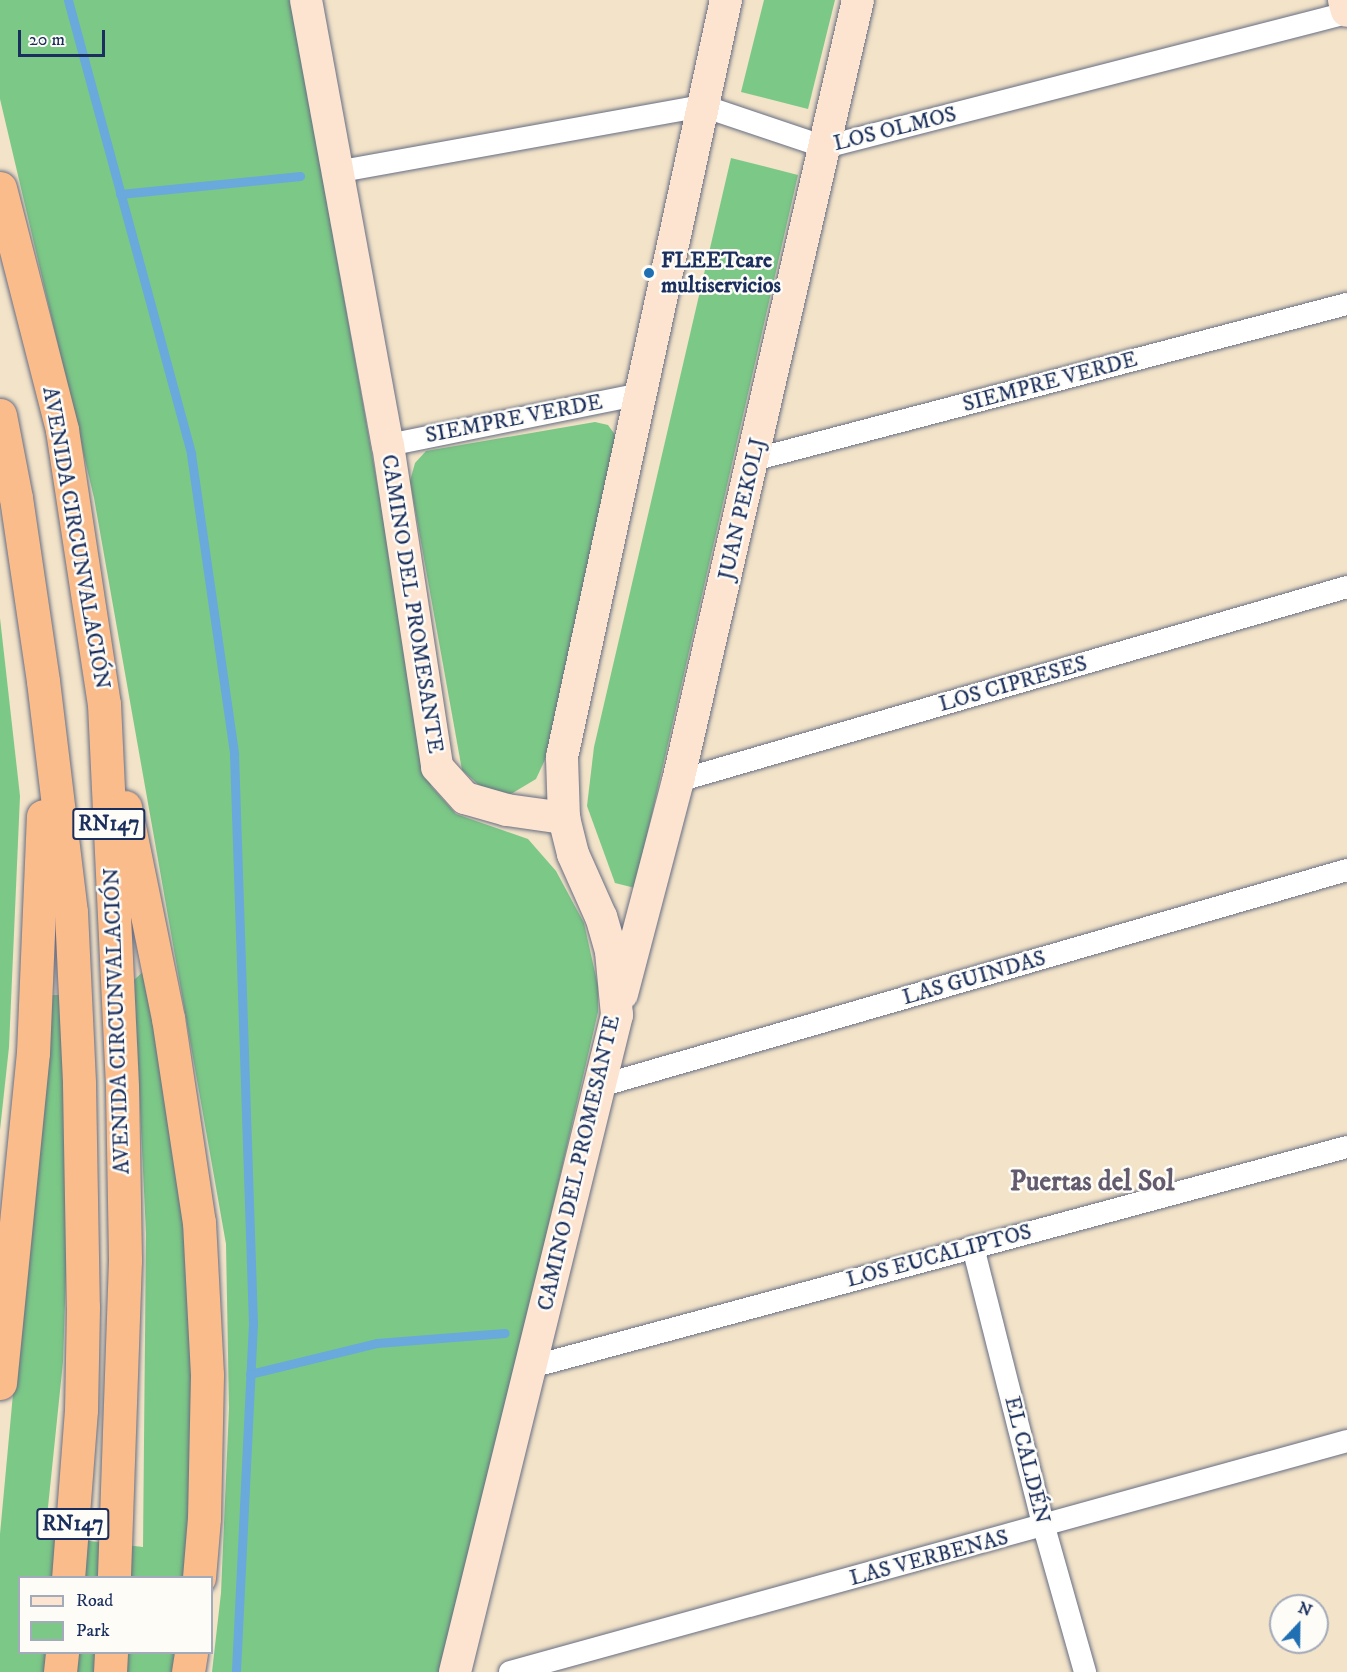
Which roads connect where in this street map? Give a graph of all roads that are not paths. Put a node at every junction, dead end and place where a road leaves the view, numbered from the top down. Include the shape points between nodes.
1 (306, 0) edge
2 (726, 0) edge
3 (858, 0) edge
4 (1344, 0) edge
5 (1347, 12) edge
6 (703, 106) junction
7 (825, 147) junction
8 (336, 172) junction
9 (0, 188) edge
10 (1347, 304) edge
11 (640, 394) junction
12 (0, 415) edge
13 (388, 445) junction
14 (753, 460) junction
15 (1347, 587) edge
16 (104, 704) junction
17 (47, 719) junction
18 (678, 781) junction
19 (564, 818) junction
20 (1347, 870) edge
21 (617, 1015) junction
22 (600, 1086) junction
23 (1347, 1147) edge
24 (972, 1246) junction
25 (531, 1367) junction
26 (0, 1383) edge
27 (1347, 1441) edge
28 (1044, 1527) junction
29 (68, 1576) edge
30 (114, 1576) edge
31 (199, 1576) edge
32 (62, 1654) edge
33 (111, 1654) edge
34 (191, 1654) edge
35 (60, 1672) edge
36 (110, 1672) edge
37 (188, 1672) edge
38 (455, 1672) edge
39 (510, 1672) edge
40 (1086, 1672) edge

1 - 8 street, CAMINO DEL PROMESANTE
2 - 6 street
3 - 7 street, JUAN PEKOLJ
4 - 5 street
5 - 7 street, LOS OLMOS
6 - 7 street, LOS OLMOS
6 - 8 street, LOS OLMOS
6 - 11 street
7 - 14 street, JUAN PEKOLJ
8 - 13 street, CAMINO DEL PROMESANTE
9 - 16 highway, AVENIDA CIRCUNVALACIÓN / RN147 via 62,430
10 - 14 street, SIEMPRE VERDE
11 - 13 street, SIEMPRE VERDE
11 - 19 street via 562,757
12 - 17 highway, AVENIDA CIRCUNVALACIÓN / RN147 via 16,498
13 - 19 street, CAMINO DEL PROMESANTE via 437,766 465,798 507,810
14 - 18 street, JUAN PEKOLJ
15 - 18 street, LOS CIPRESES
16 - 30 highway, AVENIDA CIRCUNVALACIÓN / RN147 via 122,1087 125,1248
16 - 31 highway via 168,1017 199,1222 207,1375
17 - 26 highway via 33,1053
17 - 29 highway, AVENIDA CIRCUNVALACIÓN / RN147 via 71,912 78,1073 83,1307
18 - 21 street, JUAN PEKOLJ
19 - 21 street, CAMINO DEL PROMESANTE via 573,854 601,917 610,951
20 - 22 street, LAS GUINDAS
21 - 22 street, CAMINO DEL PROMESANTE
22 - 25 street, CAMINO DEL PROMESANTE
23 - 24 street, LOS EUCALIPTOS
24 - 25 street, LOS EUCALIPTOS
24 - 28 street, EL CALDÉN
25 - 38 street, CAMINO DEL PROMESANTE
27 - 28 street, LAS VERBENAS
28 - 39 street, LAS VERBENAS
28 - 40 street, EL CALDÉN
32 - 35 highway
33 - 36 highway
34 - 37 highway

